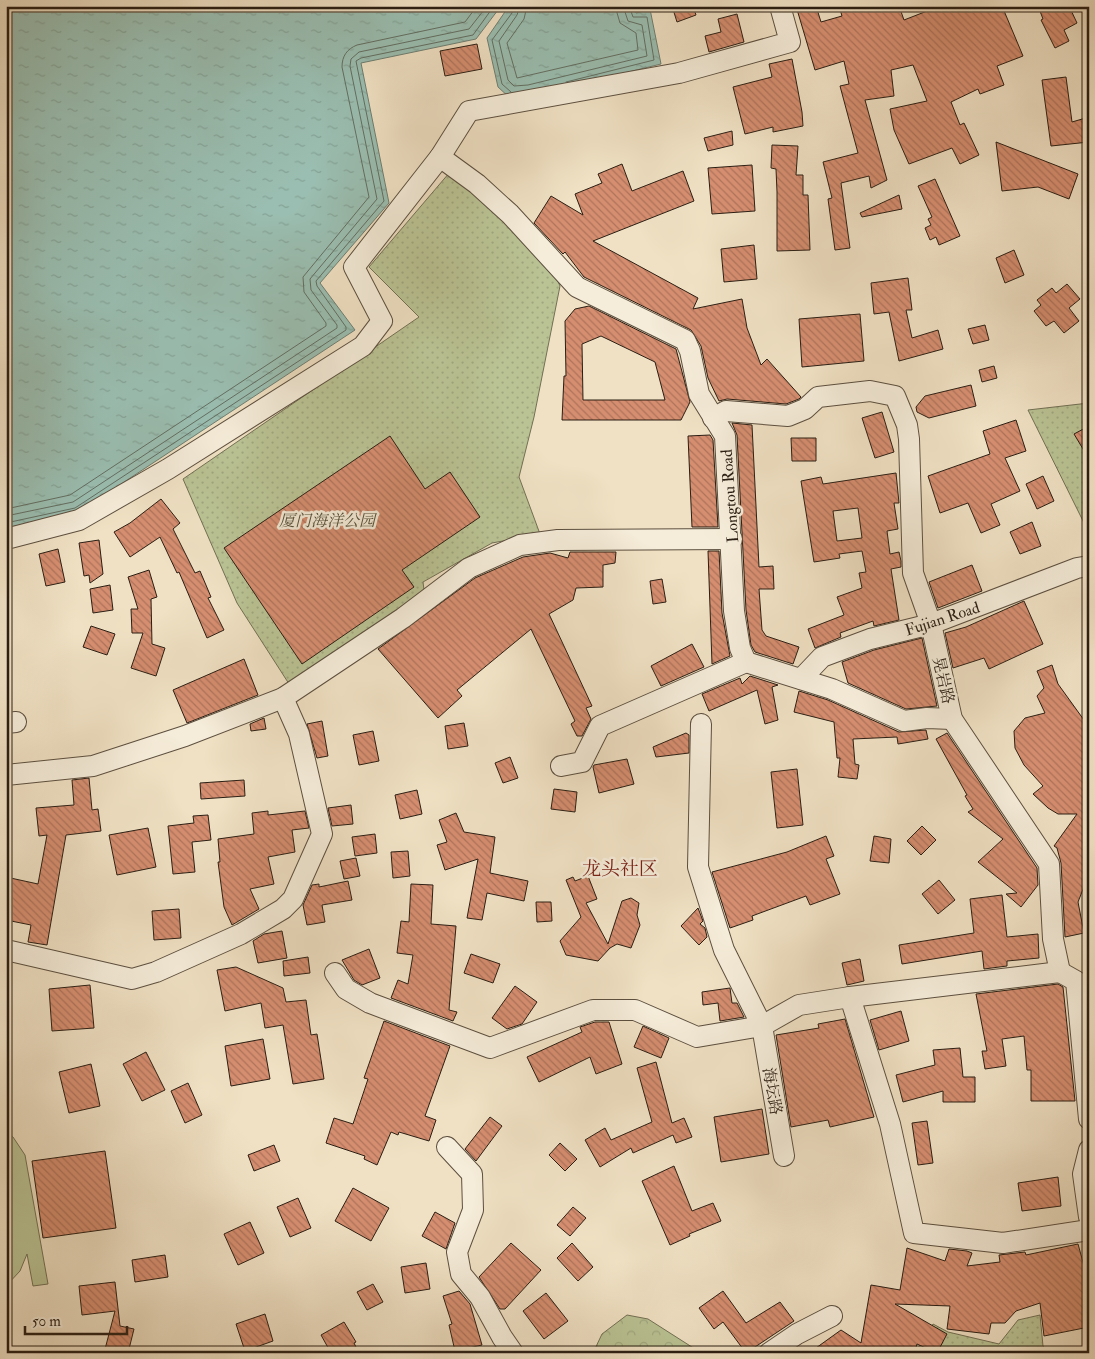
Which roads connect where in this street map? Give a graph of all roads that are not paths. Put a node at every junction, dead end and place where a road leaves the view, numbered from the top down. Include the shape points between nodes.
1 (780, 6) edge
2 (440, 157) junction
3 (713, 418) junction
4 (6, 539) edge
5 (732, 540) junction
6 (1089, 566) edge
7 (931, 624) junction
8 (746, 662) junction
9 (801, 679) junction
10 (283, 698) junction
11 (952, 719) junction
12 (701, 724) dead end
13 (561, 766) dead end
14 (6, 775) edge
15 (6, 950) edge
16 (1060, 972) junction
17 (335, 973) dead end
18 (1083, 989) edge
19 (850, 997) junction
20 (762, 1026) junction
21 (1089, 1119) edge
22 (447, 1147) dead end
23 (1089, 1150) edge
24 (784, 1156) dead end
25 (1089, 1217) edge
26 (1089, 1230) edge
27 (832, 1316) dead end
28 (513, 1353) edge
29 (769, 1353) edge

1 - 2 street via 790,42 679,73 469,111
2 - 3 street, Longtou Road via 510,214 577,287 685,340 699,394
2 - 4 street via 354,267 382,321 363,346 168,469 79,520
3 - 5 street, Longtou Road via 725,436
3 - 7 street, 晃岩路 via 726,411 788,416 806,408 818,397 870,391 895,396 909,439 914,573
5 - 8 street, Longtou Road via 734,611 740,648
5 - 10 street via 558,540 520,544 469,568 402,618
6 - 7 street, Fujian Road
7 - 9 street, Fujian Road via 870,639 822,657
7 - 11 street, 晃岩路
8 - 9 street
8 - 13 street via 600,726 582,762
9 - 11 street via 904,721
10 - 14 street via 186,736 94,766
10 - 15 street via 299,734 322,834 293,899 283,909 241,934 156,972 132,979
11 - 16 street, 晃岩路 via 1049,864 1053,939
12 - 20 street, 海坛路 via 698,867 724,950
16 - 18 street
16 - 19 street
17 - 20 street via 346,989 370,1003 490,1048 593,1010 635,1010 697,1037
18 - 21 street
19 - 20 street via 799,1005
19 - 26 street via 890,1124 914,1233 1003,1242
20 - 24 street, 海坛路
22 - 28 street via 472,1174 473,1210 457,1252 461,1274 480,1297
23 - 25 street via 1083,1174
27 - 29 street

